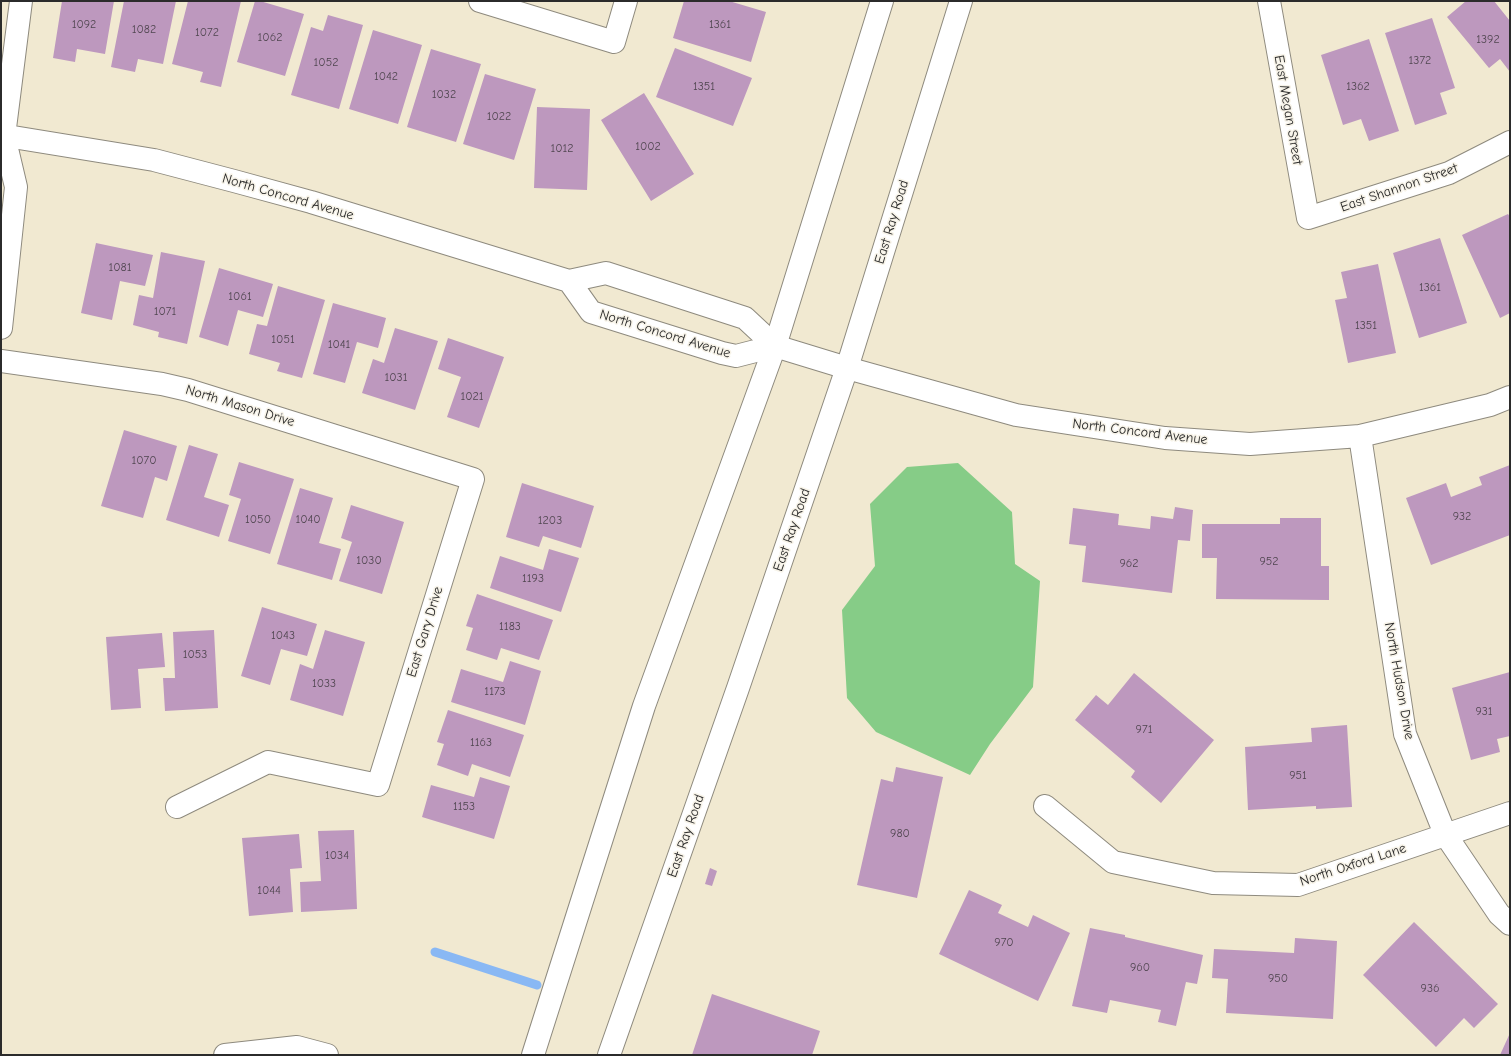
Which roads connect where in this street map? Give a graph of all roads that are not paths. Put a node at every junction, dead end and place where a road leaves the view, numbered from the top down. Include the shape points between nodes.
1 (21, 1) edge
2 (480, 1) edge
3 (626, 1) edge
4 (882, 1) edge
5 (961, 1) edge
6 (1269, 1) edge
7 (2, 138) edge
8 (1510, 142) edge
9 (1308, 218) joint
10 (569, 281) junction
11 (1, 328) edge
12 (775, 346) junction
13 (1, 361) edge
14 (847, 368) junction
15 (1510, 397) edge
16 (1360, 436) junction
17 (473, 479) joint
18 (1045, 806) dead end
19 (177, 807) dead end
20 (1510, 813) edge
21 (1445, 834) junction
22 (1510, 924) edge
23 (250, 1053) edge
24 (327, 1055) edge
25 (533, 1055) edge
26 (609, 1055) edge

1 - 7 street
2 - 3 street via 614,42
4 - 12 street
5 - 14 street, East Ray Road
6 - 9 street, East Megan Street
7 - 10 street, North Concord Avenue via 154,160 311,202
7 - 11 street via 16,188
8 - 9 street, East Shannon Street via 1449,174
10 - 12 street, North Concord Avenue via 606,273 745,318
10 - 12 street, North Concord Avenue via 591,312 707,349 736,356
12 - 14 street, North Concord Avenue
12 - 25 street via 644,706
13 - 17 street, North Mason Drive via 188,390
14 - 16 street, North Concord Avenue via 1016,415 1165,438 1250,444
14 - 26 street, East Ray Road
15 - 16 street, North Concord Avenue via 1490,405
16 - 21 street, North Hudson Drive via 1405,734
17 - 19 street, East Gary Drive via 378,786 268,762
18 - 21 street, North Oxford Lane via 1114,862 1213,883 1298,885
20 - 21 street, North Oxford Lane
21 - 22 street, North Hudson Drive via 1499,914
23 - 24 street via 297,1047

